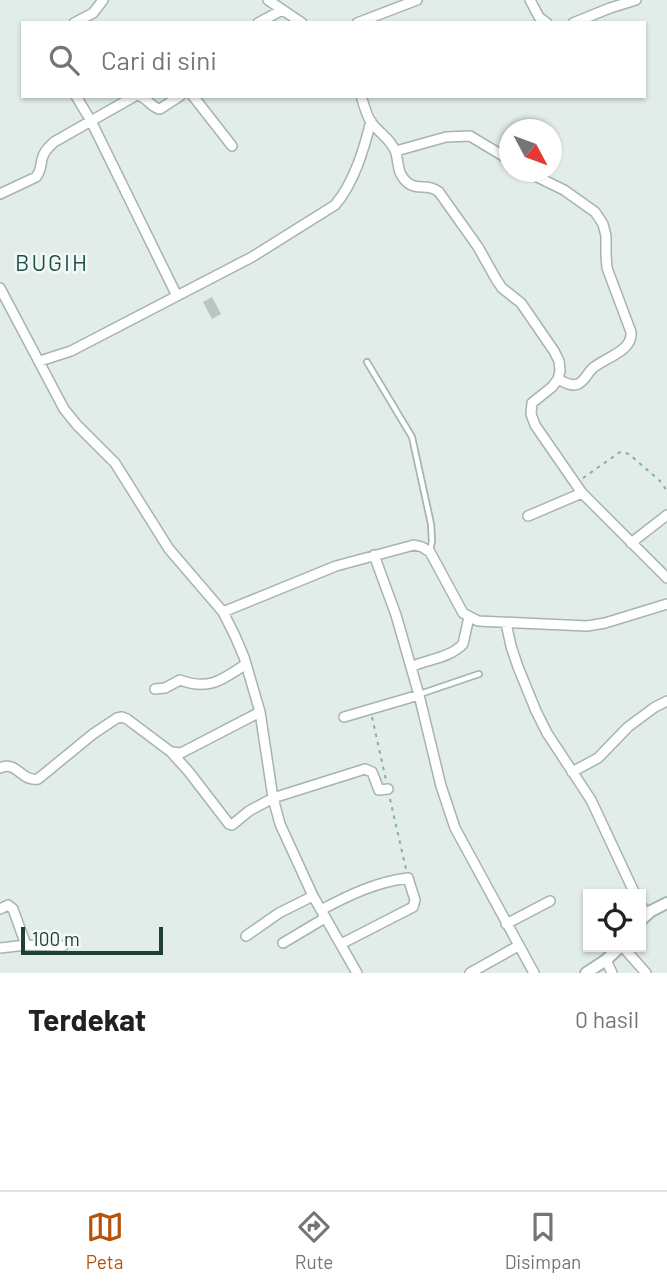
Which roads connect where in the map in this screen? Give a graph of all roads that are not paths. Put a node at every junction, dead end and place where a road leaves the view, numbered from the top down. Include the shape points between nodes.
1 (103, 0) edge
2 (268, 0) edge
3 (417, 0) edge
4 (530, 0) edge
5 (636, 0) edge
6 (282, 10) junction
7 (78, 21) edge
8 (262, 21) edge
9 (299, 21) edge
10 (362, 21) edge
11 (544, 21) edge
12 (578, 21) edge
13 (77, 98) edge
14 (134, 98) edge
15 (146, 98) edge
16 (177, 98) edge
17 (196, 98) edge
18 (362, 98) edge
19 (91, 121) junction
20 (371, 121) junction
21 (232, 146) dead end
22 (396, 151) junction
23 (499, 154) edge
24 (548, 182) edge
25 (0, 194) edge
26 (0, 288) edge
27 (177, 296) junction
28 (40, 362) junction
29 (367, 362) dead end
30 (558, 380) junction
31 (582, 493) junction
32 (667, 514) edge
33 (528, 516) dead end
34 (631, 542) junction
35 (430, 552) junction
36 (374, 555) junction
37 (667, 578) edge
38 (667, 604) edge
39 (223, 612) junction
40 (470, 617) junction
41 (506, 623) junction
42 (246, 664) junction
43 (411, 667) junction
44 (479, 674) dead end
45 (155, 689) dead end
46 (419, 695) junction
47 (667, 701) edge
48 (260, 712) junction
49 (344, 717) dead end
50 (171, 752) junction
51 (0, 768) edge
52 (572, 772) junction
53 (388, 789) dead end
54 (273, 798) junction
55 (633, 889) edge
56 (313, 896) junction
57 (550, 901) dead end
58 (667, 903) edge
59 (0, 909) edge
60 (646, 911) edge
61 (323, 914) junction
62 (506, 924) junction
63 (246, 936) dead end
64 (283, 943) dead end
65 (341, 944) junction
66 (26, 945) junction
67 (63, 946) dead end
68 (518, 946) junction
69 (0, 947) edge
70 (616, 952) edge
71 (627, 952) edge
72 (606, 960) junction
73 (357, 973) edge
74 (470, 973) edge
75 (534, 973) edge
76 (586, 973) edge
77 (612, 973) edge
78 (646, 973) edge

1 - 7 street via 93,13
2 - 6 street
3 - 10 street
4 - 11 street
5 - 12 street
6 - 8 street
6 - 9 street
13 - 19 street
14 - 19 street
15 - 16 street via 160,108
17 - 21 street
18 - 20 street
19 - 25 street via 46,150 36,177
19 - 27 street
20 - 22 street
20 - 27 street via 354,174 335,205 252,257
22 - 23 street via 446,137 470,136
22 - 30 street via 400,174 408,183 439,192 502,288 521,303 559,361
24 - 30 street via 595,212 603,224 607,268 632,338 580,383
26 - 28 street
27 - 28 street via 71,351
28 - 39 street via 64,409 115,463 169,549
29 - 35 lane via 412,437 431,524
30 - 31 street via 532,403 531,414
31 - 33 street
31 - 34 street
32 - 34 street
34 - 37 street
35 - 36 street via 414,545
35 - 40 street
36 - 39 street
36 - 43 street
38 - 41 street via 587,626
39 - 42 street
40 - 41 street
40 - 43 street via 460,648
41 - 52 street via 536,711
42 - 45 street via 219,682 206,685 180,680
42 - 48 street
43 - 46 street
44 - 46 lane
46 - 49 street
46 - 62 street via 455,828
47 - 52 street via 628,727 598,758
48 - 50 street via 181,753
48 - 54 street
50 - 51 street via 122,717 93,734 38,779 29,779 9,766
50 - 54 street via 229,824
52 - 55 street via 591,800
53 - 54 street via 379,790 372,772 365,769
54 - 56 street
56 - 61 street
56 - 63 street
57 - 62 street
58 - 60 street
59 - 66 street via 8,905 13,909
61 - 64 street
61 - 65 street
61 - 65 street via 350,895 408,878 413,907
62 - 68 street
65 - 73 street
66 - 67 street
66 - 69 street
68 - 74 street
68 - 75 street
70 - 72 street
71 - 78 street
72 - 76 street
72 - 77 street

